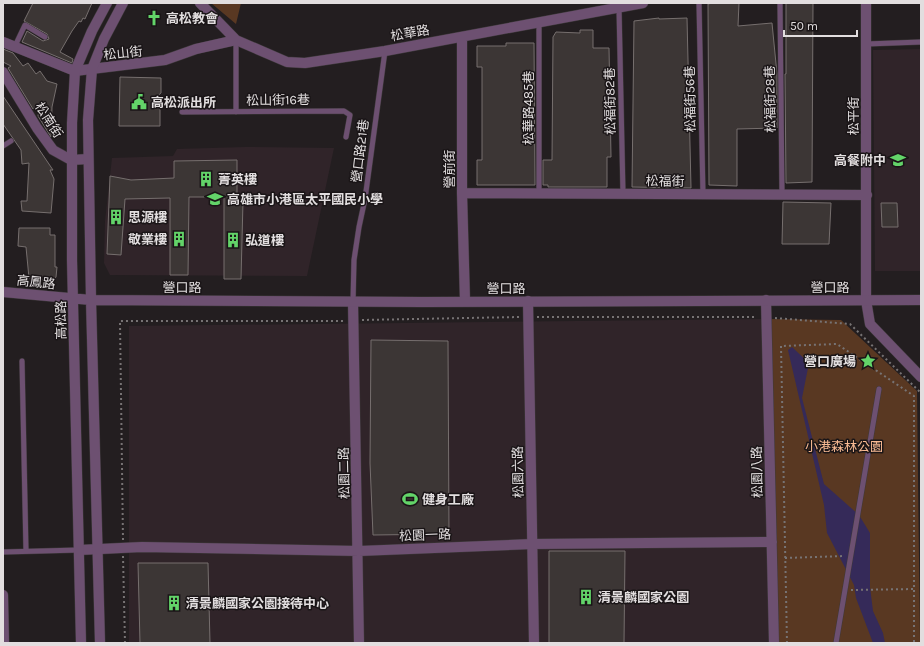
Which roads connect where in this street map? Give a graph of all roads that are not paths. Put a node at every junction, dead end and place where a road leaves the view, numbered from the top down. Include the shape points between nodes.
1 (107, 3) edge
2 (123, 3) edge
3 (200, 3) edge
4 (643, 3) edge
5 (699, 3) edge
6 (780, 3) edge
7 (866, 3) edge
8 (619, 8) junction
9 (539, 22) junction
10 (45, 37) dead end
11 (462, 37) junction
12 (236, 40) junction
13 (3, 42) edge
14 (921, 42) edge
15 (866, 44) junction
16 (15, 46) junction
17 (385, 51) junction
18 (92, 69) junction
19 (75, 71) junction
20 (3, 72) edge
21 (182, 112) dead end
22 (236, 112) junction
23 (346, 137) dead end
24 (11, 140) dead end
25 (3, 146) edge
26 (88, 159) junction
27 (71, 160) junction
28 (462, 193) junction
29 (539, 193) junction
30 (622, 194) junction
31 (782, 194) junction
32 (866, 194) junction
33 (703, 195) junction
34 (3, 292) edge
35 (73, 299) junction
36 (91, 300) junction
37 (766, 300) junction
38 (866, 300) junction
39 (921, 300) edge
40 (464, 301) junction
41 (528, 301) junction
42 (353, 302) junction
43 (22, 361) dead end
44 (921, 378) edge
45 (879, 389) dead end
46 (772, 542) junction
47 (532, 544) junction
48 (97, 549) junction
49 (79, 550) junction
50 (26, 551) junction
51 (359, 551) junction
52 (3, 552) edge
53 (3, 595) edge
54 (4, 643) edge
55 (81, 643) edge
56 (100, 643) edge
57 (359, 643) edge
58 (534, 643) edge
59 (774, 643) edge
60 (836, 643) edge

1 - 19 street, 高松路
2 - 18 street
3 - 12 street, 松華路
4 - 8 street, 松華路
5 - 33 lane, 松福街56巷
6 - 31 lane, 松福街28巷
7 - 15 street, 松平街
8 - 9 street, 松華路
8 - 30 lane, 松福街82巷
9 - 11 street, 松華路
9 - 29 lane, 松華路485巷
10 - 16 lane via 25,26
11 - 17 street, 松華路
11 - 28 street, 營前街
12 - 17 street, 松華路 via 269,56 299,63
12 - 18 street, 松山街 via 196,49 165,60
12 - 22 lane
13 - 16 street, 松山街
14 - 15 lane
15 - 32 street, 松平街
16 - 19 street, 松山街
17 - 42 lane, 營口路21巷 via 354,260
18 - 19 street, 松山街
18 - 26 street
19 - 27 street, 高松路
20 - 27 street, 松南街 via 53,150
21 - 22 lane, 松山街16巷
22 - 23 lane, 松山街16巷 via 344,111 350,115
24 - 25 lane
26 - 27 street
26 - 36 street
27 - 35 street, 高松路
28 - 29 street, 松福街
28 - 40 street, 營前街
29 - 30 street, 松福街
30 - 33 street, 松福街
31 - 32 street, 松福街
31 - 33 street, 松福街
32 - 38 street, 松平街
34 - 35 street, 高鳳路
35 - 36 street, 高鳳路
35 - 49 street, 高松路
36 - 42 street, 營口路
36 - 48 street
37 - 38 street, 營口路
37 - 41 street, 營口路
37 - 46 street, 松園八路
38 - 39 street, 營口路
38 - 44 street, 松平街 via 870,324
40 - 41 street, 營口路
40 - 42 street, 營口路
41 - 47 street, 松園六路
42 - 51 street, 松園二路
43 - 50 lane
45 - 60 lane
46 - 47 street, 松園一路
46 - 59 street, 松園八路
47 - 51 street, 松園一路
47 - 58 street, 松園六路
48 - 49 street, 松園一路
48 - 51 street, 松園一路
48 - 56 street
49 - 50 lane
49 - 55 street, 高松路
50 - 52 lane
51 - 57 street, 松園二路
53 - 54 street

